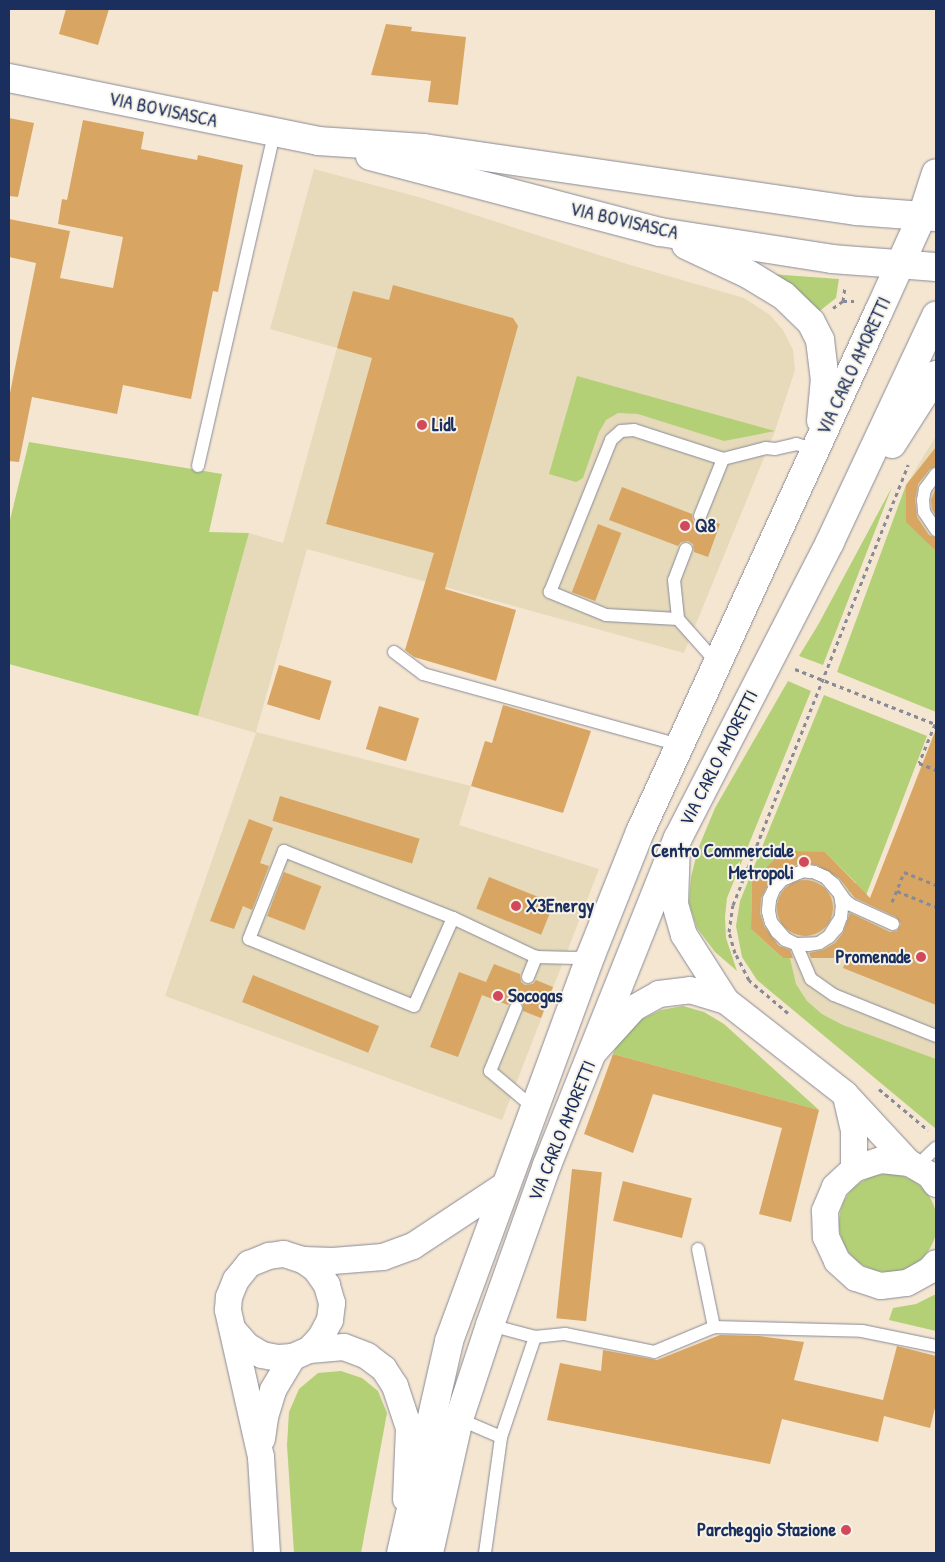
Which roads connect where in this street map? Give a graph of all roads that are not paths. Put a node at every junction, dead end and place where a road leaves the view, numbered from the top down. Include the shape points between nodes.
1 (9, 78) edge
2 (274, 133) junction
3 (318, 141) junction
4 (936, 173) edge
5 (929, 216) edge
6 (660, 232) junction
7 (900, 265) junction
8 (936, 267) edge
9 (936, 316) edge
10 (936, 375) edge
11 (817, 446) junction
12 (723, 458) junction
13 (198, 466) dead end
14 (936, 474) edge
15 (700, 516) dead end
16 (930, 521) edge
17 (830, 542) junction
18 (686, 549) dead end
19 (678, 619) junction
20 (394, 652) dead end
21 (717, 663) junction
22 (679, 745) junction
23 (678, 838) junction
24 (837, 889) junction
25 (452, 918) junction
26 (893, 924) dead end
27 (786, 938) junction
28 (591, 955) junction
29 (536, 957) junction
30 (528, 977) dead end
31 (726, 1001) junction
32 (516, 1008) dead end
33 (936, 1036) edge
34 (592, 1054) junction
35 (846, 1094) junction
36 (534, 1108) junction
37 (936, 1148) edge
38 (912, 1165) junction
39 (854, 1169) junction
40 (936, 1184) edge
41 (506, 1185) junction
42 (698, 1249) dead end
43 (303, 1260) junction
44 (934, 1268) edge
45 (490, 1325) junction
46 (714, 1327) junction
47 (234, 1331) junction
48 (535, 1337) junction
49 (936, 1346) edge
50 (301, 1353) junction
51 (458, 1419) junction
52 (501, 1437) junction
53 (261, 1457) junction
54 (403, 1542) edge
55 (267, 1553) edge
56 (429, 1553) edge
57 (485, 1553) edge

1 - 2 street, VIA BOVISASCA
2 - 3 street, VIA BOVISASCA
2 - 13 lane
3 - 5 street, VIA BOVISASCA via 424,148 857,211
3 - 6 street, VIA BOVISASCA
4 - 5 street, VIA CARLO AMORETTI
5 - 7 street, VIA CARLO AMORETTI
6 - 7 street, VIA BOVISASCA via 832,259
6 - 11 street via 748,274 784,296 811,322 820,340 825,378
7 - 8 street, VIA BOVISASCA
7 - 11 street, VIA CARLO AMORETTI
9 - 17 street, VIA CARLO AMORETTI
10 - 17 street
11 - 12 lane via 796,444
11 - 21 street, VIA CARLO AMORETTI
12 - 15 lane
12 - 19 lane via 634,430 621,431 611,440 550,592 606,615
14 - 16 lane via 925,489 924,511
17 - 23 street, VIA CARLO AMORETTI
18 - 19 lane via 674,580
19 - 21 lane
20 - 22 lane via 424,674
21 - 22 street, VIA CARLO AMORETTI
22 - 28 street, VIA CARLO AMORETTI
23 - 31 street via 675,904 684,935
23 - 34 street, VIA CARLO AMORETTI
24 - 26 lane via 859,910
24 - 27 lane via 842,917 829,937 808,945
24 - 27 lane via 820,874 797,872 787,877 771,899 769,911 771,922
25 - 25 lane via 284,851 248,939 414,1006
25 - 29 lane
27 - 33 lane via 811,979 834,995
28 - 29 lane
28 - 36 street, VIA CARLO AMORETTI
29 - 30 lane
31 - 34 street via 690,990 659,994 634,1008
31 - 35 street
32 - 36 lane via 490,1071
34 - 45 street, VIA CARLO AMORETTI via 546,1166
35 - 38 street
35 - 39 street via 854,1131
36 - 41 street, VIA CARLO AMORETTI
37 - 38 lane
38 - 39 street via 881,1160
38 - 40 street via 930,1175
39 - 44 street via 835,1187 825,1211 826,1238 837,1261 856,1278 881,1286 907,1284
41 - 43 street, VIA CARLO AMORETTI via 414,1246 383,1258
41 - 54 street, VIA CARLO AMORETTI via 449,1341
42 - 46 lane
43 - 47 street, VIA CARLO AMORETTI via 284,1254 249,1264 236,1280 229,1297 228,1310
43 - 50 street, VIA CARLO AMORETTI via 316,1269 328,1285 332,1303 330,1320 322,1338
45 - 48 lane
45 - 51 street, VIA CARLO AMORETTI
46 - 48 lane via 654,1352 564,1334
46 - 49 lane via 862,1331
47 - 50 street, VIA CARLO AMORETTI via 247,1346 262,1355 278,1358
47 - 53 street, VIA CARLO AMORETTI
48 - 52 lane
50 - 53 street, VIA CARLO AMORETTI via 273,1390 265,1416
50 - 54 street, VIA CARLO AMORETTI via 344,1347 367,1356 384,1369 394,1386 409,1428
51 - 52 lane
51 - 56 street, VIA CARLO AMORETTI
52 - 57 lane
53 - 55 street, VIA CARLO AMORETTI

